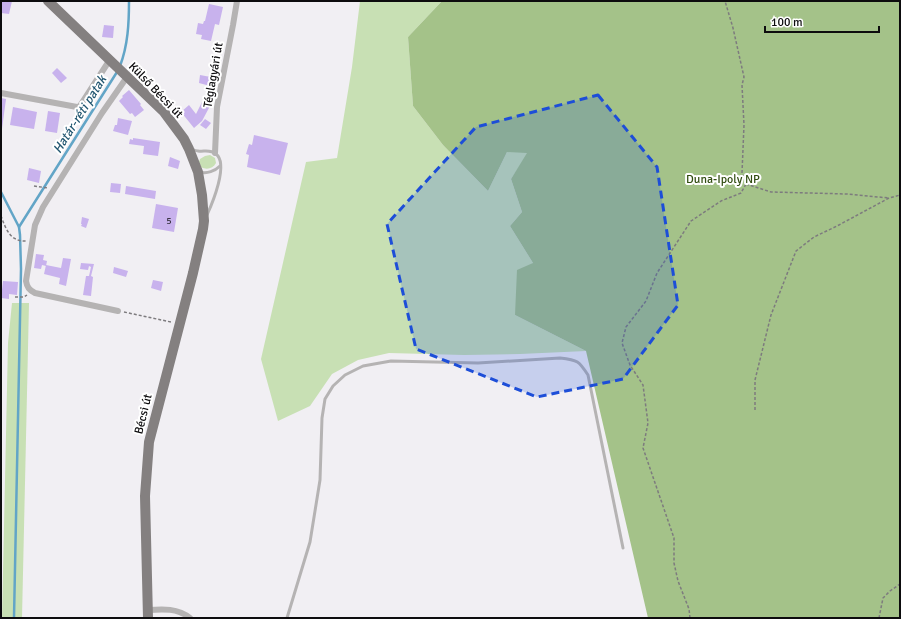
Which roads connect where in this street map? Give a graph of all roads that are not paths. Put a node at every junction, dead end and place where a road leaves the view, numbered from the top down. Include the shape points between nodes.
1 (48, 1) edge
2 (236, 1) edge
3 (109, 61) junction
4 (127, 77) junction
5 (1, 93) edge
6 (193, 153) junction
7 (216, 153) junction
8 (220, 166) junction
9 (198, 172) junction
10 (204, 220) junction
11 (118, 311) road end
12 (623, 548) dead end
13 (148, 614) edge
14 (190, 618) edge
15 (287, 618) edge

1 - 3 main road, Külső Bécsi út
2 - 7 street, Téglagyári út via 217,107
3 - 4 main road, Külső Bécsi út
3 - 5 street via 77,107
4 - 6 main road, Külső Bécsi út via 164,112
4 - 11 street via 43,208 35,225 26,281 30,290 35,293
6 - 7 lane
6 - 9 main road, Külső Bécsi út
7 - 8 lane
8 - 9 lane via 210,172
8 - 10 lane via 216,192
9 - 10 main road, Külső Bécsi út
10 - 13 main road, Bécsi út via 193,274 150,442 145,496
12 - 15 lane via 588,375 580,364 572,359 560,358 478,363 391,361 363,366 345,375 333,386 326,399 322,418 320,480 310,542
13 - 14 street via 171,609

